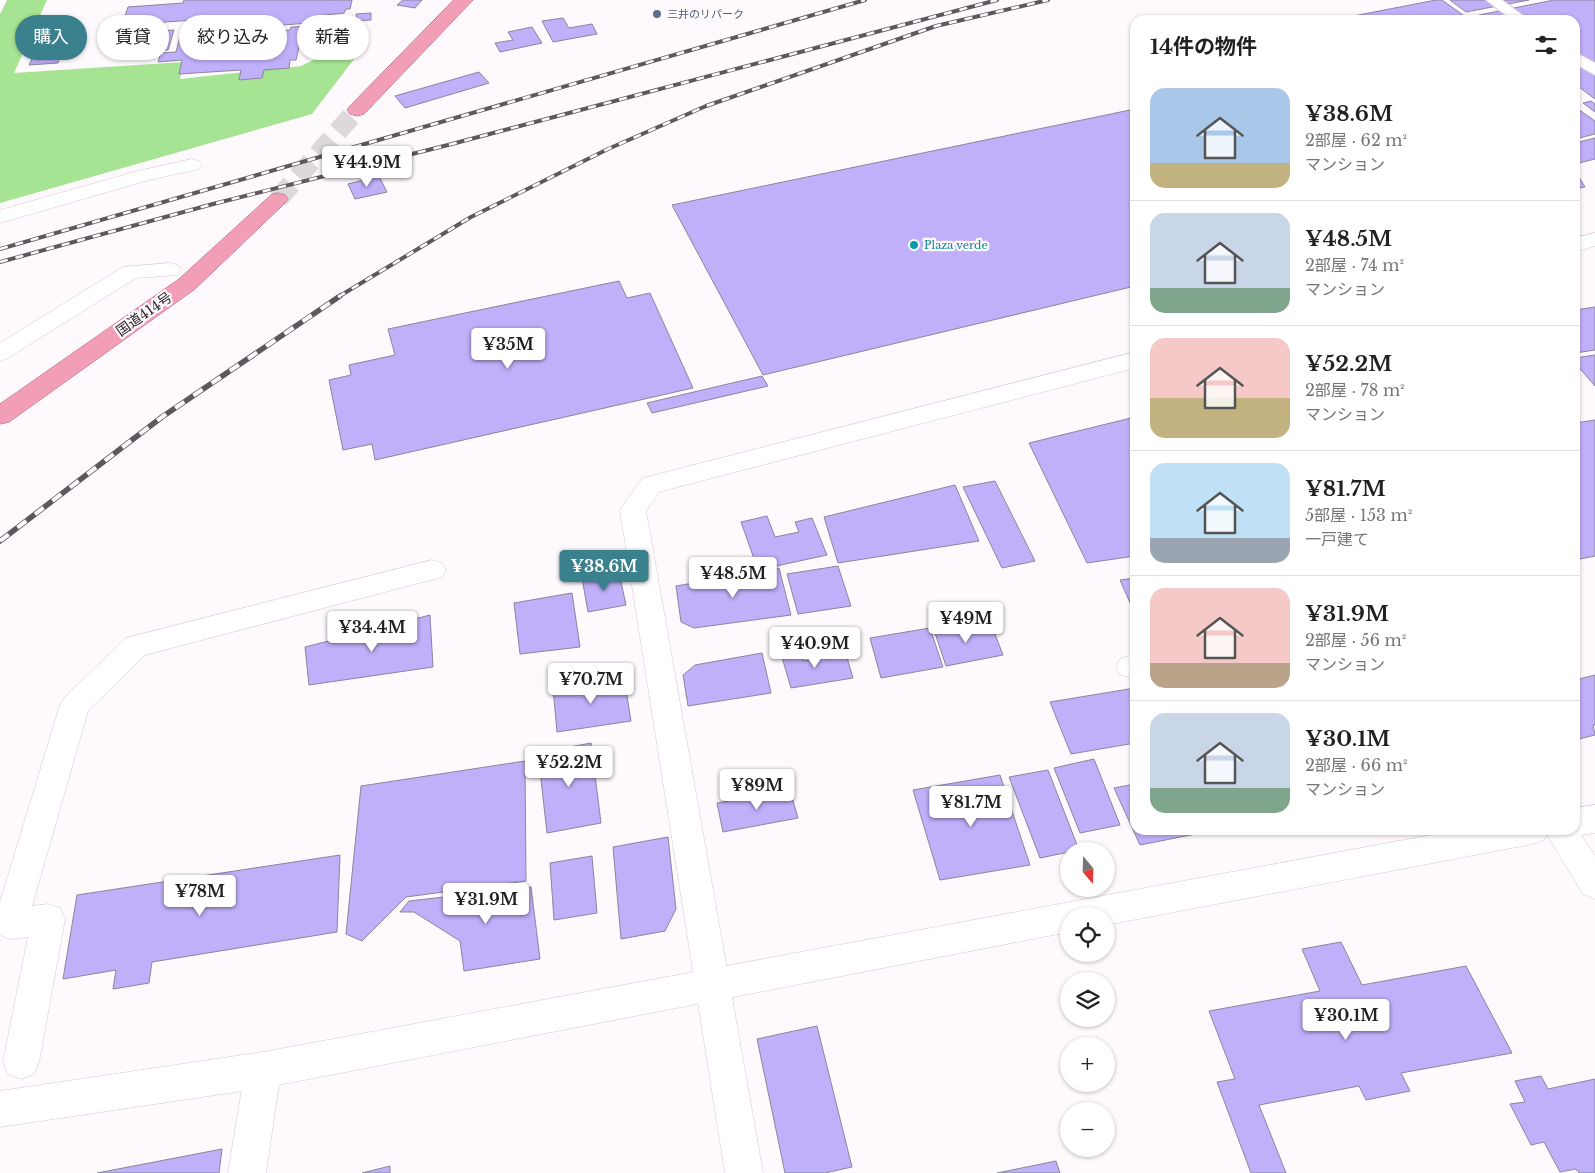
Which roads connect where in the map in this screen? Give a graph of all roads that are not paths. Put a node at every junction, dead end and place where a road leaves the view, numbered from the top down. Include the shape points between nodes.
1 (464, 0) edge
2 (1494, 0) edge
3 (1515, 15) edge
4 (1580, 60) edge
5 (1595, 70) edge
6 (357, 110) tunnel mouth
7 (192, 166) dead end
8 (278, 199) tunnel mouth
9 (0, 217) edge
10 (1595, 240) edge
11 (1580, 244) edge
12 (170, 270) dead end
13 (0, 353) edge
14 (1130, 361) edge
15 (0, 416) edge
16 (432, 570) dead end
17 (1595, 818) edge
18 (1580, 821) edge
19 (1506, 835) edge
20 (1563, 835) edge
21 (1595, 884) edge
22 (1115, 908) edge
23 (1060, 919) edge
24 (711, 984) junction
25 (21, 1062) dead end
26 (263, 1070) junction
27 (0, 1109) edge
28 (247, 1173) edge
29 (744, 1173) edge

1 - 6 highway
2 - 3 lane
4 - 5 lane
7 - 9 street via 145,175
8 - 15 highway, 国道414号 via 187,284
10 - 11 street
12 - 13 street via 131,272
14 - 24 street via 651,485 633,510
16 - 25 street via 136,646 75,705 10,924 48,919
17 - 18 street
19 - 22 street
20 - 21 street
23 - 24 street
24 - 26 street
24 - 29 street
26 - 27 street
26 - 28 street

